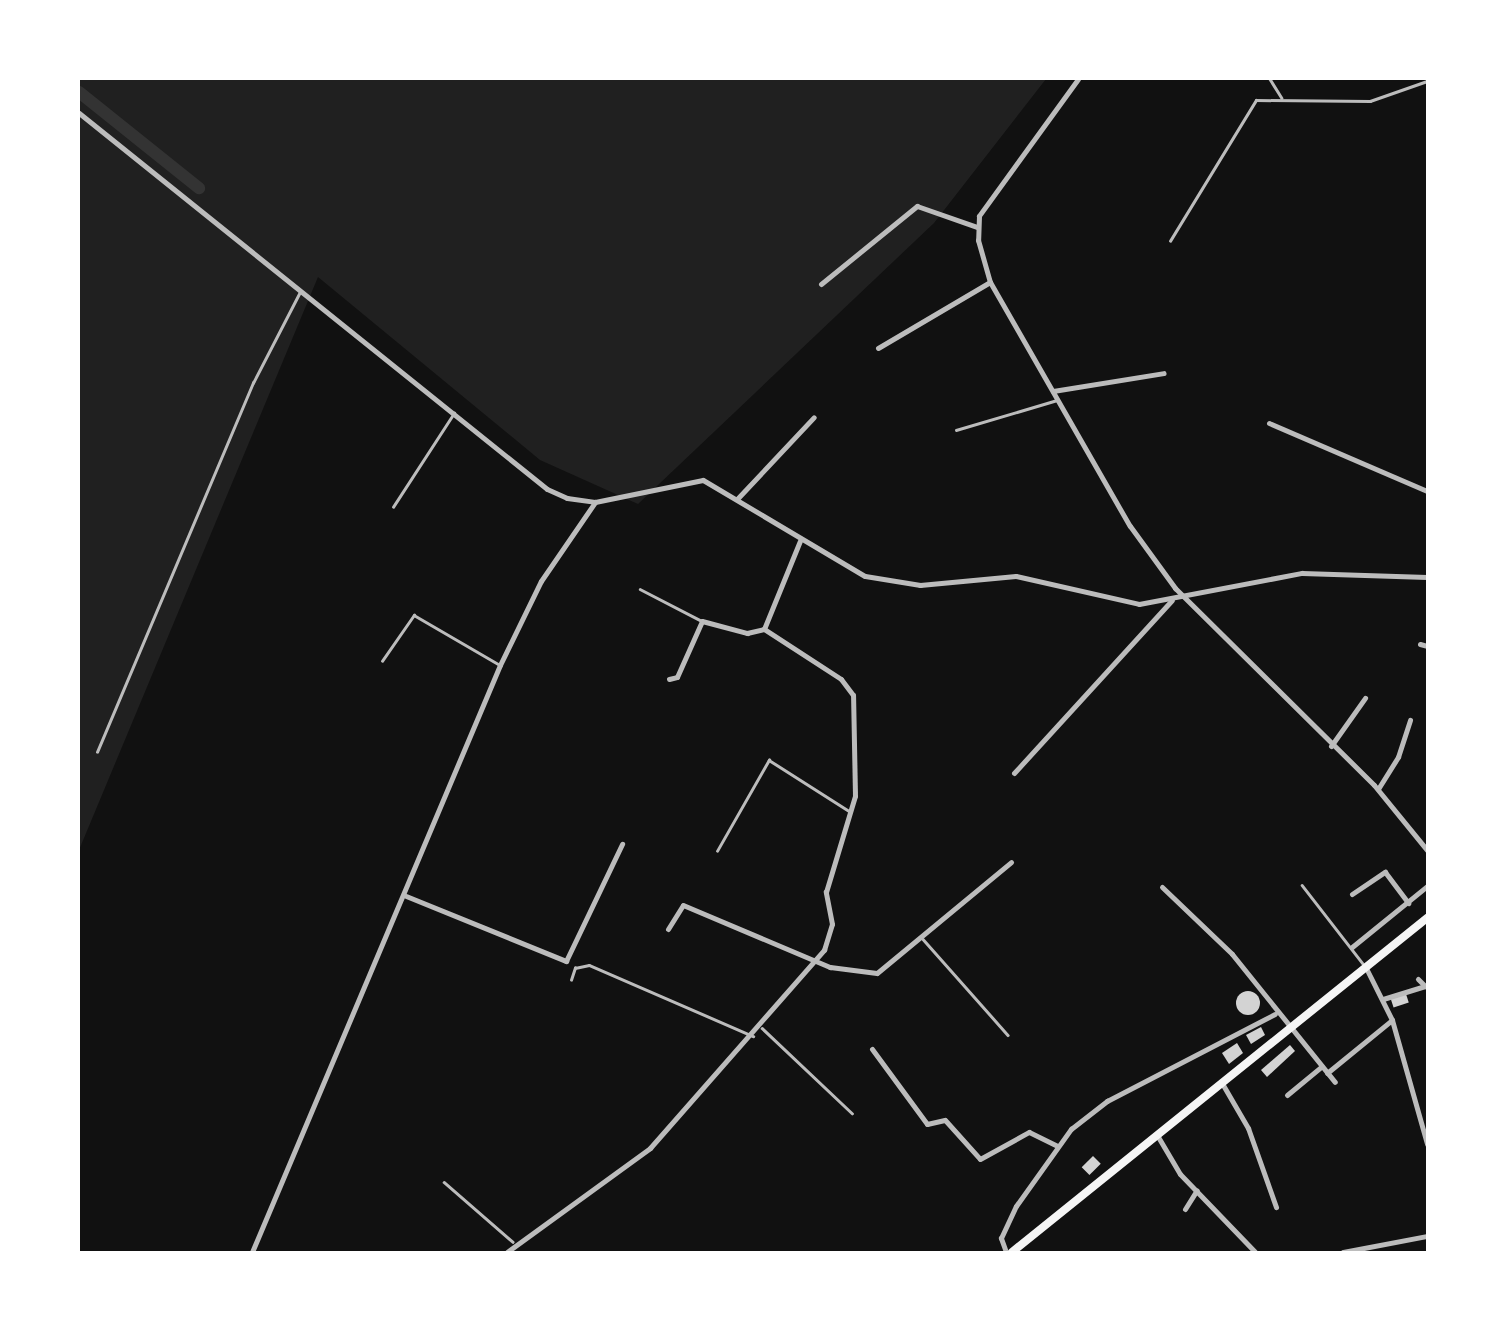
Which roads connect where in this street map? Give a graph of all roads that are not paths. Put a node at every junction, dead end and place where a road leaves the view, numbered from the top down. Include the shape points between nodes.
1 (1078, 79) edge
2 (1270, 79) edge
3 (1427, 81) edge
4 (1282, 98) junction
5 (79, 113) edge
6 (977, 227) junction
7 (1170, 241) dead end
8 (990, 282) junction
9 (821, 284) dead end
10 (300, 291) junction
11 (878, 348) dead end
12 (1164, 373) dead end
13 (1053, 391) junction
14 (1058, 400) junction
15 (454, 413) junction
16 (814, 417) dead end
17 (1269, 424) dead end
18 (957, 430) dead end
19 (1427, 491) edge
20 (737, 499) junction
21 (594, 502) junction
22 (393, 507) dead end
23 (800, 541) junction
24 (1427, 577) edge
25 (640, 589) dead end
26 (1184, 598) junction
27 (1173, 600) junction
28 (702, 621) junction
29 (764, 629) junction
30 (1420, 644) dead end
31 (1427, 646) edge
32 (382, 661) dead end
33 (500, 664) junction
34 (669, 679) dead end
35 (1365, 698) dead end
36 (1410, 720) dead end
37 (1331, 746) junction
38 (97, 752) dead end
39 (1014, 773) dead end
40 (1378, 789) junction
41 (853, 811) junction
42 (622, 844) dead end
43 (1427, 850) edge
44 (717, 851) dead end
45 (1011, 862) dead end
46 (1302, 885) dead end
47 (1427, 886) edge
48 (1162, 887) dead end
49 (1352, 894) dead end
50 (406, 896) junction
51 (1408, 903) junction
52 (1427, 918) edge
53 (668, 929) dead end
54 (923, 939) junction
55 (1352, 947) junction
56 (818, 963) junction
57 (1366, 968) junction
58 (571, 979) dead end
59 (1418, 979) dead end
60 (1383, 999) junction
61 (1276, 1014) junction
62 (1392, 1020) junction
63 (762, 1028) junction
64 (1291, 1030) junction
65 (1008, 1035) dead end
66 (753, 1036) junction
67 (872, 1049) dead end
68 (1322, 1066) junction
69 (1327, 1073) junction
70 (1335, 1082) dead end
71 (1223, 1084) junction
72 (1287, 1094) dead end
73 (1427, 1105) edge
74 (1418, 1109) junction
75 (852, 1113) dead end
76 (1157, 1135) junction
77 (1427, 1144) edge
78 (1056, 1145) junction
79 (444, 1182) dead end
80 (1197, 1189) junction
81 (1276, 1207) dead end
82 (1185, 1209) dead end
83 (1427, 1236) edge
84 (513, 1242) junction
85 (252, 1252) edge
86 (507, 1252) edge
87 (1006, 1252) edge
88 (1012, 1252) edge
89 (1255, 1252) edge
90 (1343, 1252) edge

1 - 6 street via 999,184
2 - 4 lane
3 - 4 lane via 1398,96 1370,101
4 - 7 lane via 1267,97 1248,108 1231,150
5 - 10 street
6 - 8 street
6 - 9 street via 917,206
8 - 11 street
8 - 13 street
10 - 15 street
10 - 38 lane via 284,313
12 - 13 street
13 - 14 street
14 - 18 lane
14 - 26 street via 1130,526
15 - 21 street via 547,489
15 - 22 lane
16 - 20 street
17 - 19 street
20 - 21 street via 690,478
20 - 23 street
21 - 33 street via 541,581
23 - 27 street via 881,581 937,584 1016,576 1117,602
23 - 29 street
24 - 26 street via 1302,573
25 - 28 lane
26 - 27 street
26 - 37 street
27 - 39 street
28 - 29 street via 747,633
28 - 34 street via 677,677
29 - 41 street via 850,687
30 - 31 street
32 - 33 lane via 414,615
33 - 50 street
35 - 37 street
36 - 40 street via 1398,757
37 - 40 street
40 - 43 street
41 - 44 lane via 828,803 769,760
41 - 56 street via 826,891 832,924
42 - 50 street via 566,961
45 - 54 street
46 - 55 lane
47 - 51 street
48 - 61 street via 1232,954
49 - 51 street via 1385,872
50 - 85 street
51 - 55 street
52 - 57 main road
53 - 56 street via 682,905
54 - 56 street via 877,972
54 - 65 lane
55 - 57 lane
56 - 63 street
57 - 60 street
57 - 64 main road
58 - 66 lane via 575,968 589,965
59 - 60 street via 1425,986
60 - 62 street
61 - 64 street
61 - 78 street via 1107,1101
62 - 69 street
62 - 74 street
63 - 66 street
63 - 75 lane
64 - 68 street
64 - 71 main road
66 - 84 street via 643,1154
67 - 78 street via 927,1124 945,1120 980,1159 1030,1132
68 - 69 street
68 - 72 street
69 - 70 street
71 - 76 main road
71 - 81 street via 1245,1121
73 - 74 street
74 - 77 street
76 - 80 street
76 - 88 main road
78 - 87 street via 1001,1238
79 - 84 lane
80 - 82 street
80 - 89 street
83 - 90 street
84 - 86 street

